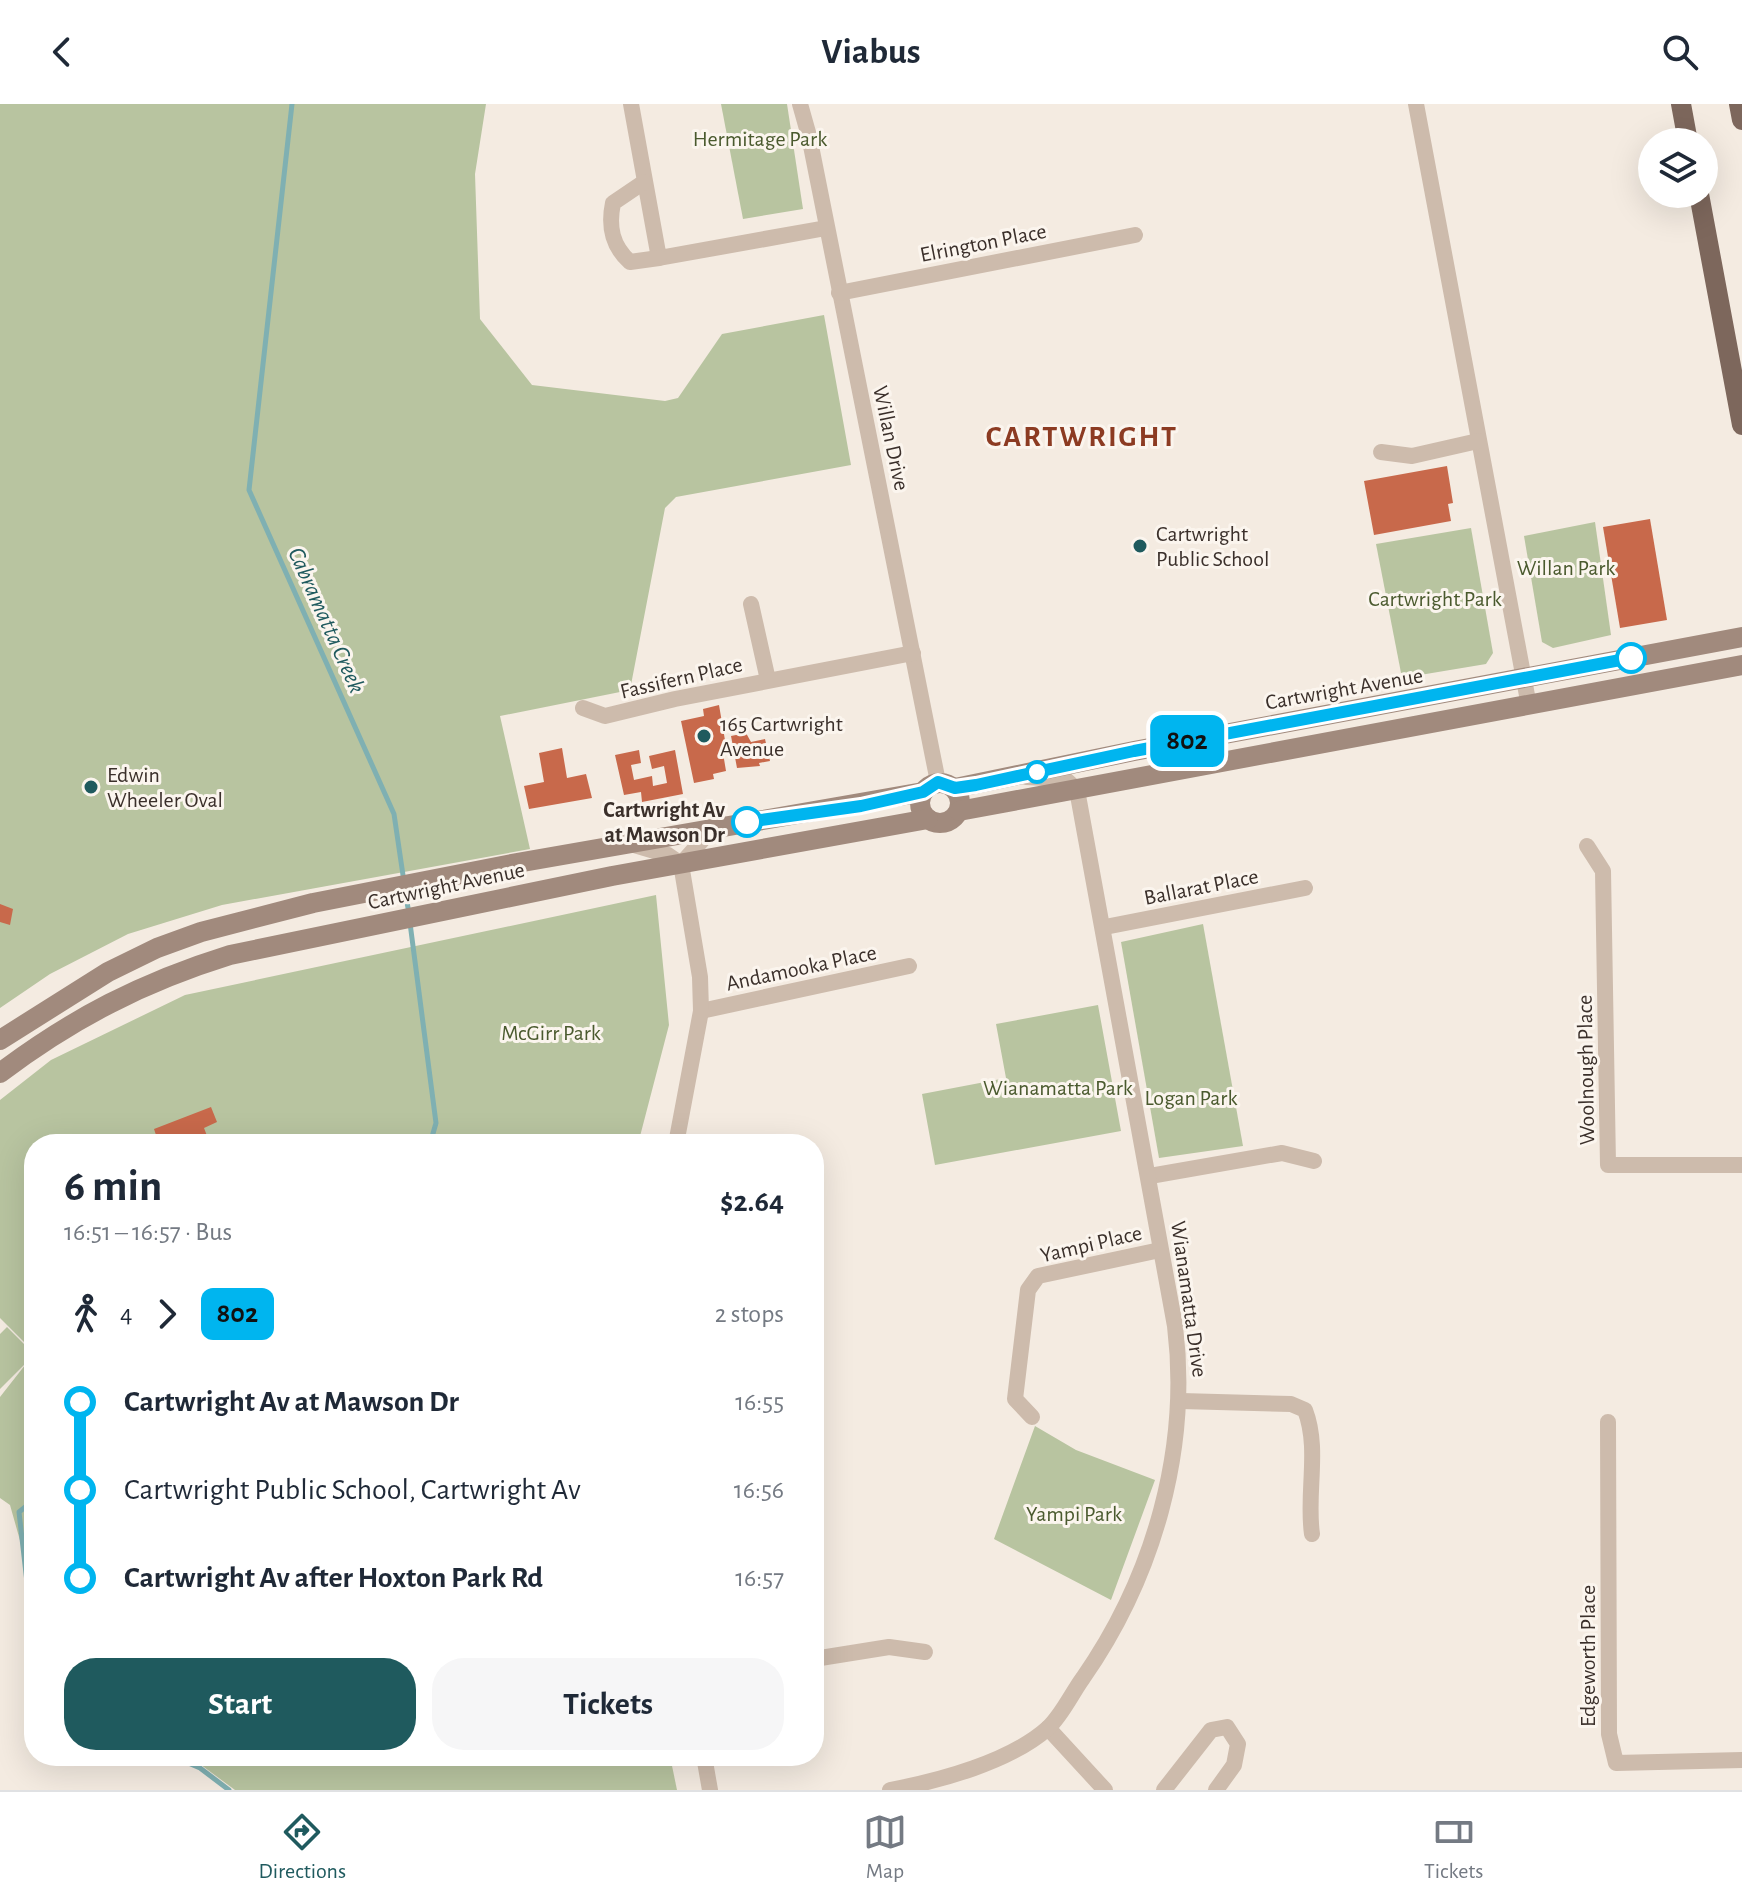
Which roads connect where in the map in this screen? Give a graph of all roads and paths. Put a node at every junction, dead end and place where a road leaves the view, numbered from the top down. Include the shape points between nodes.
1 (631, 104) edge
2 (800, 104) edge
3 (1416, 104) edge
4 (1681, 104) edge
5 (1739, 104) edge
6 (1742, 120) edge
7 (1685, 128) edge
8 (644, 182) junction
9 (1702, 208) edge
10 (826, 228) junction
11 (1135, 235) dead end
12 (659, 258) junction
13 (839, 293) junction
14 (1742, 425) edge
15 (1478, 441) junction
16 (1381, 452) dead end
17 (751, 604) dead end
18 (1742, 637) edge
19 (913, 653) junction
20 (1742, 665) edge
21 (1524, 679) junction
22 (768, 680) junction
23 (1529, 706) junction
24 (583, 708) dead end
25 (1022, 775) junction
26 (939, 788) junction
27 (1077, 790) junction
28 (959, 811) junction
29 (928, 819) junction
30 (714, 827) junction
31 (631, 844) junction
32 (1587, 846) dead end
33 (681, 864) junction
34 (1305, 888) dead end
35 (1105, 927) junction
36 (909, 966) dead end
37 (701, 1011) junction
38 (0, 1040) edge
39 (0, 1073) edge
40 (678, 1134) edge
41 (1314, 1161) dead end
42 (1742, 1165) edge
43 (1150, 1176) junction
44 (1160, 1250) junction
45 (1181, 1401) junction
46 (1032, 1417) dead end
47 (1608, 1422) dead end
48 (1312, 1534) dead end
49 (925, 1652) dead end
50 (824, 1657) edge
51 (1048, 1728) junction
52 (1742, 1760) edge
53 (706, 1766) edge
54 (710, 1790) edge
55 (894, 1790) edge
56 (1105, 1790) edge
57 (1164, 1790) edge
58 (1216, 1790) edge

1 - 8 street
2 - 10 street, Willan Drive
3 - 15 street
4 - 7 main road
5 - 6 main road
8 - 12 street
8 - 12 street via 613,203 616,250 630,262
9 - 14 main road
10 - 12 street
10 - 13 street, Willan Drive
11 - 13 street, Elrington Place
13 - 19 street, Willan Drive
15 - 16 street via 1412,456
15 - 21 street
17 - 22 street, Fassifern Place
18 - 21 street, Cartwright Avenue
19 - 22 street, Fassifern Place
19 - 26 street, Willan Drive
20 - 23 street
21 - 23 street
21 - 25 street, Cartwright Avenue
22 - 24 street, Fassifern Place via 605,716
23 - 27 street
25 - 26 street, Cartwright Avenue
25 - 27 street via 1032,780 1065,779
26 - 28 street via 961,801
26 - 29 street via 921,808
26 - 30 street, Cartwright Avenue via 861,806
27 - 28 street
27 - 35 street, Wianamatta Drive
28 - 29 street via 945,823
29 - 33 street, Cartwright Avenue
30 - 31 street, Cartwright Avenue
30 - 33 street
31 - 33 street
31 - 38 street, Cartwright Avenue via 313,903 201,932 157,948 47,1007
32 - 42 street, Woolnough Place via 1603,871 1608,1165
33 - 37 street
33 - 39 street, Cartwright Avenue via 230,955 87,1013
34 - 35 street, Ballarat Place
35 - 43 street, Wianamatta Drive
36 - 37 street, Andamooka Place
37 - 40 street
41 - 43 street via 1282,1153
43 - 44 street, Wianamatta Drive
44 - 45 street, Wianamatta Drive via 1175,1326
44 - 46 street, Yampi Place via 1038,1276 1028,1290 1015,1399
45 - 48 street via 1291,1404 1305,1410 1311,1426
45 - 51 street, Wianamatta Drive via 1170,1472 1140,1577 1121,1621
47 - 52 street, Edgeworth Place via 1609,1734 1616,1763
49 - 50 street via 889,1647
51 - 55 street, Wianamatta Drive via 967,1771
51 - 56 street
53 - 54 street
57 - 58 street via 1211,1730 1227,1727 1238,1744 1234,1765

